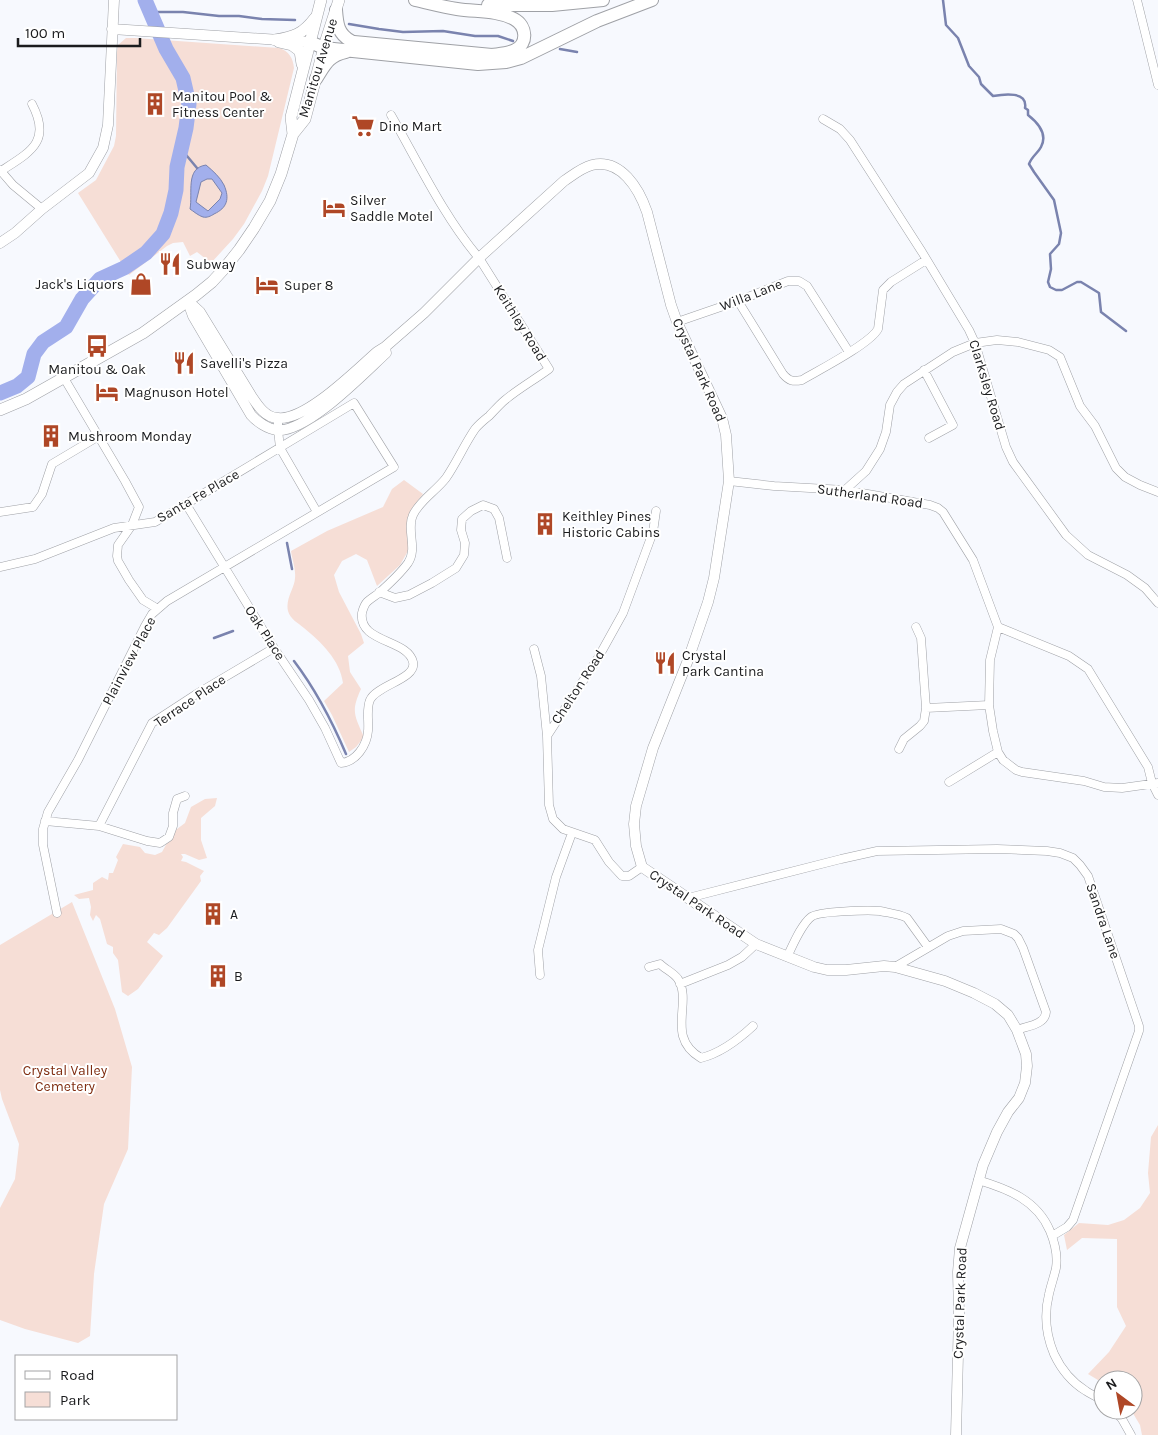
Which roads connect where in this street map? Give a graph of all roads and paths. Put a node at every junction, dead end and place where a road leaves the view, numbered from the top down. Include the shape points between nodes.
1 (114, 0) edge
2 (321, 0) edge
3 (415, 0) edge
4 (425, 0) edge
5 (603, 0) edge
6 (652, 0) edge
7 (1137, 0) edge
8 (337, 5) edge
9 (317, 14) junction
10 (112, 29) junction
11 (275, 40) junction
12 (310, 42) junction
13 (325, 44) junction
14 (355, 46) junction
15 (302, 74) junction
16 (316, 79) junction
17 (1158, 85) edge
18 (32, 104) dead end
19 (391, 115) dead end
20 (823, 119) dead end
21 (293, 134) junction
22 (0, 170) edge
23 (42, 209) junction
24 (0, 243) edge
25 (479, 258) junction
26 (926, 260) junction
27 (738, 301) junction
28 (188, 302) junction
29 (677, 322) junction
30 (975, 343) junction
31 (385, 347) junction
32 (849, 352) junction
33 (924, 370) junction
34 (64, 378) junction
35 (0, 410) edge
36 (278, 418) junction
37 (278, 430) junction
38 (99, 436) junction
39 (929, 438) dead end
40 (280, 448) junction
41 (394, 467) joint
42 (729, 481) junction
43 (845, 490) junction
44 (1158, 492) edge
45 (186, 504) junction
46 (656, 511) dead end
47 (0, 512) edge
48 (317, 512) junction
49 (132, 525) junction
50 (507, 558) dead end
51 (0, 567) edge
52 (223, 567) junction
53 (379, 592) junction
54 (1158, 603) edge
55 (158, 609) junction
56 (916, 627) dead end
57 (998, 627) junction
58 (274, 648) junction
59 (534, 650) dead end
60 (989, 705) junction
61 (926, 708) junction
62 (547, 736) junction
63 (899, 749) dead end
64 (998, 752) junction
65 (342, 763) joint
66 (949, 782) dead end
67 (1155, 783) edge
68 (1158, 795) edge
69 (185, 796) dead end
70 (45, 821) junction
71 (100, 826) junction
72 (572, 833) junction
73 (642, 867) junction
74 (688, 898) junction
75 (57, 913) dead end
76 (756, 944) junction
77 (928, 948) junction
78 (787, 957) junction
79 (649, 967) dead end
80 (895, 967) junction
81 (540, 975) dead end
82 (680, 984) junction
83 (753, 1026) dead end
84 (1018, 1030) junction
85 (978, 1180) junction
86 (1052, 1236) junction
87 (1093, 1395) edge
88 (1123, 1420) edge
89 (956, 1435) edge
90 (1131, 1435) edge

1 - 10 street
2 - 9 main road, Manitou Avenue
3 - 14 highway via 500,14 519,22 524,38 514,51 492,55
4 - 5 highway via 519,6
6 - 14 highway via 506,62 478,64
7 - 17 street
8 - 13 main road, Manitou Avenue
8 - 14 highway via 339,29
9 - 11 main road via 299,34
9 - 12 main road, Manitou Avenue
10 - 11 street
10 - 23 street via 108,125 103,148 89,173
11 - 12 street
11 - 15 main road via 300,51
12 - 13 highway
12 - 15 main road, Manitou Avenue
13 - 14 highway
13 - 16 main road, Manitou Avenue
14 - 16 highway via 330,58
15 - 21 main road, Manitou Avenue via 290,117
16 - 21 main road, Manitou Avenue via 305,119
18 - 22 street via 40,132 35,147
19 - 25 street via 440,202
20 - 26 street, Clarksley Road via 850,140
21 - 28 main road, Manitou Avenue via 281,174 263,214 223,270
22 - 23 street
23 - 24 street
25 - 29 street, Crystal Park Road via 576,173 592,165 616,168 631,181 643,202
25 - 31 street, Crystal Park Road
25 - 53 street, Keithley Road via 549,369 506,399 476,428 445,479 414,514 411,526 413,549 409,562
26 - 30 street, Clarksley Road
26 - 32 street via 886,286 875,335
27 - 29 street, Willa Lane
27 - 32 street, Willa Lane via 788,281 799,281 807,286
27 - 32 street via 790,381 802,380
28 - 34 main road, Manitou Avenue via 144,333
28 - 36 street via 200,312 257,404 267,414
28 - 37 street via 251,415
29 - 42 street, Crystal Park Road via 722,418
30 - 33 street
30 - 44 street via 1008,340 1049,350 1060,357 1080,406 1095,426 1116,468 1125,477
30 - 54 street, Clarksley Road via 1012,462 1073,542 1088,555 1133,579
31 - 36 street, Crystal Park Road via 316,403 290,418
31 - 37 street, Crystal Park Road via 386,353 316,414 295,426
33 - 39 street via 953,425
33 - 43 street via 897,392 890,406 880,450 866,471
34 - 35 main road, Manitou Avenue
34 - 38 street
36 - 37 street
37 - 40 street
38 - 47 street via 52,464 34,507
38 - 49 street via 139,507
40 - 41 street, Santa Fe Place via 354,403
40 - 45 street, Santa Fe Place
40 - 48 street
41 - 48 street, Plainview Place
42 - 43 street, Sutherland Road
42 - 73 street, Crystal Park Road via 708,602 653,748 636,806 636,846
43 - 57 street, Sutherland Road via 930,505 943,512 973,560
45 - 49 street, Santa Fe Place via 155,522
45 - 52 street, Oak Place
46 - 62 street, Chelton Road via 653,532 623,613
48 - 52 street, Plainview Place
49 - 51 street, Santa Fe Place via 114,528 35,559
49 - 55 street via 118,545 118,561 143,600
50 - 53 street via 499,518 494,509 483,506 462,519 464,555 456,568 409,595 395,598
52 - 55 street, Plainview Place
52 - 58 street, Oak Place
53 - 65 street, Keithley Road via 362,610 363,621 376,636 410,655 414,667 370,700 367,739 358,755
55 - 70 street, Plainview Place via 145,626
56 - 61 street via 921,638
57 - 60 street via 990,660
57 - 67 street via 1070,656 1088,669
58 - 65 street, Oak Place via 326,728
58 - 71 street, Terrace Place via 152,723
59 - 62 street via 541,676
60 - 61 street
60 - 64 street
61 - 63 street via 924,721 904,739
62 - 72 street, Chelton Road via 551,814 556,824
64 - 66 street
64 - 67 street via 1003,760 1022,772 1122,788
67 - 68 street
69 - 71 street via 177,800 169,837 160,842
70 - 71 street
70 - 75 street, Plainview Place via 44,845
72 - 73 street via 596,840 622,876 629,876
72 - 81 street via 556,877 538,950
73 - 74 street, Crystal Park Road
74 - 76 street, Crystal Park Road
74 - 86 street, Sandra Lane via 878,851 997,849 1047,851 1073,858 1088,876 1139,1031 1073,1220
76 - 78 street, Crystal Park Road
76 - 82 street via 728,965
77 - 78 street via 907,918 902,916 879,911 820,913 807,922
77 - 80 street
77 - 84 street via 963,931 1001,929 1014,934 1023,948 1046,1012 1042,1020
78 - 80 street, Crystal Park Road via 827,970
79 - 82 street via 660,964 677,977
80 - 84 street, Crystal Park Road via 974,993 1001,1009
82 - 83 street via 682,1031 686,1045 701,1058 712,1055
84 - 85 street, Crystal Park Road via 1026,1054 1026,1083 997,1132
85 - 86 street via 1006,1189 1033,1206
85 - 89 street, Crystal Park Road via 960,1248
86 - 87 street via 1056,1246 1056,1267 1046,1320 1050,1344 1073,1381
88 - 90 street

